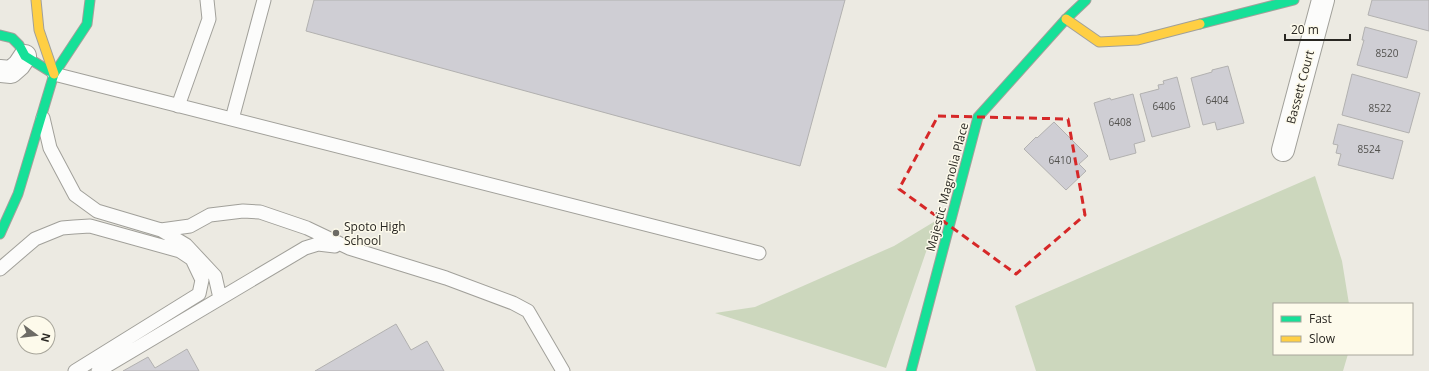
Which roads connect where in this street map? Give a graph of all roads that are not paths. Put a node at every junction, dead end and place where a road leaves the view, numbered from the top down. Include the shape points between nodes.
1 (36, 0) edge
2 (90, 0) edge
3 (207, 0) edge
4 (264, 0) edge
5 (1086, 0) edge
6 (1294, 0) edge
7 (1323, 0) edge
8 (1066, 19) junction
9 (0, 35) edge
10 (25, 56) junction
11 (0, 71) edge
12 (54, 74) junction
13 (178, 106) junction
14 (42, 115) junction
15 (232, 120) junction
16 (1283, 150) dead end
17 (161, 230) junction
18 (0, 234) edge
19 (349, 248) junction
20 (759, 253) dead end
21 (0, 269) edge
22 (220, 298) junction
23 (75, 371) edge
24 (98, 371) edge
25 (563, 371) edge
26 (911, 371) edge

1 - 12 street via 39,30
2 - 12 street via 86,24
3 - 13 lane via 208,19
4 - 15 lane
5 - 8 street, Majestic Magnolia Place
6 - 8 street via 1138,40 1100,42
7 - 16 street, Bassett Court
8 - 26 street, Majestic Magnolia Place via 978,117
9 - 10 street via 12,38 20,45
10 - 11 street via 11,72
10 - 12 street
12 - 13 lane
12 - 14 street
13 - 15 lane
14 - 17 lane via 50,148 75,195 97,211
14 - 18 street via 18,194
15 - 20 lane
17 - 19 lane via 190,226 210,215 243,211 260,212 307,228
17 - 22 lane via 186,245 215,276
19 - 22 lane via 318,244 305,248
19 - 25 lane via 446,278 528,311
21 - 23 lane via 35,239 62,228 90,226 180,251 192,260 202,280 199,294
22 - 24 lane

